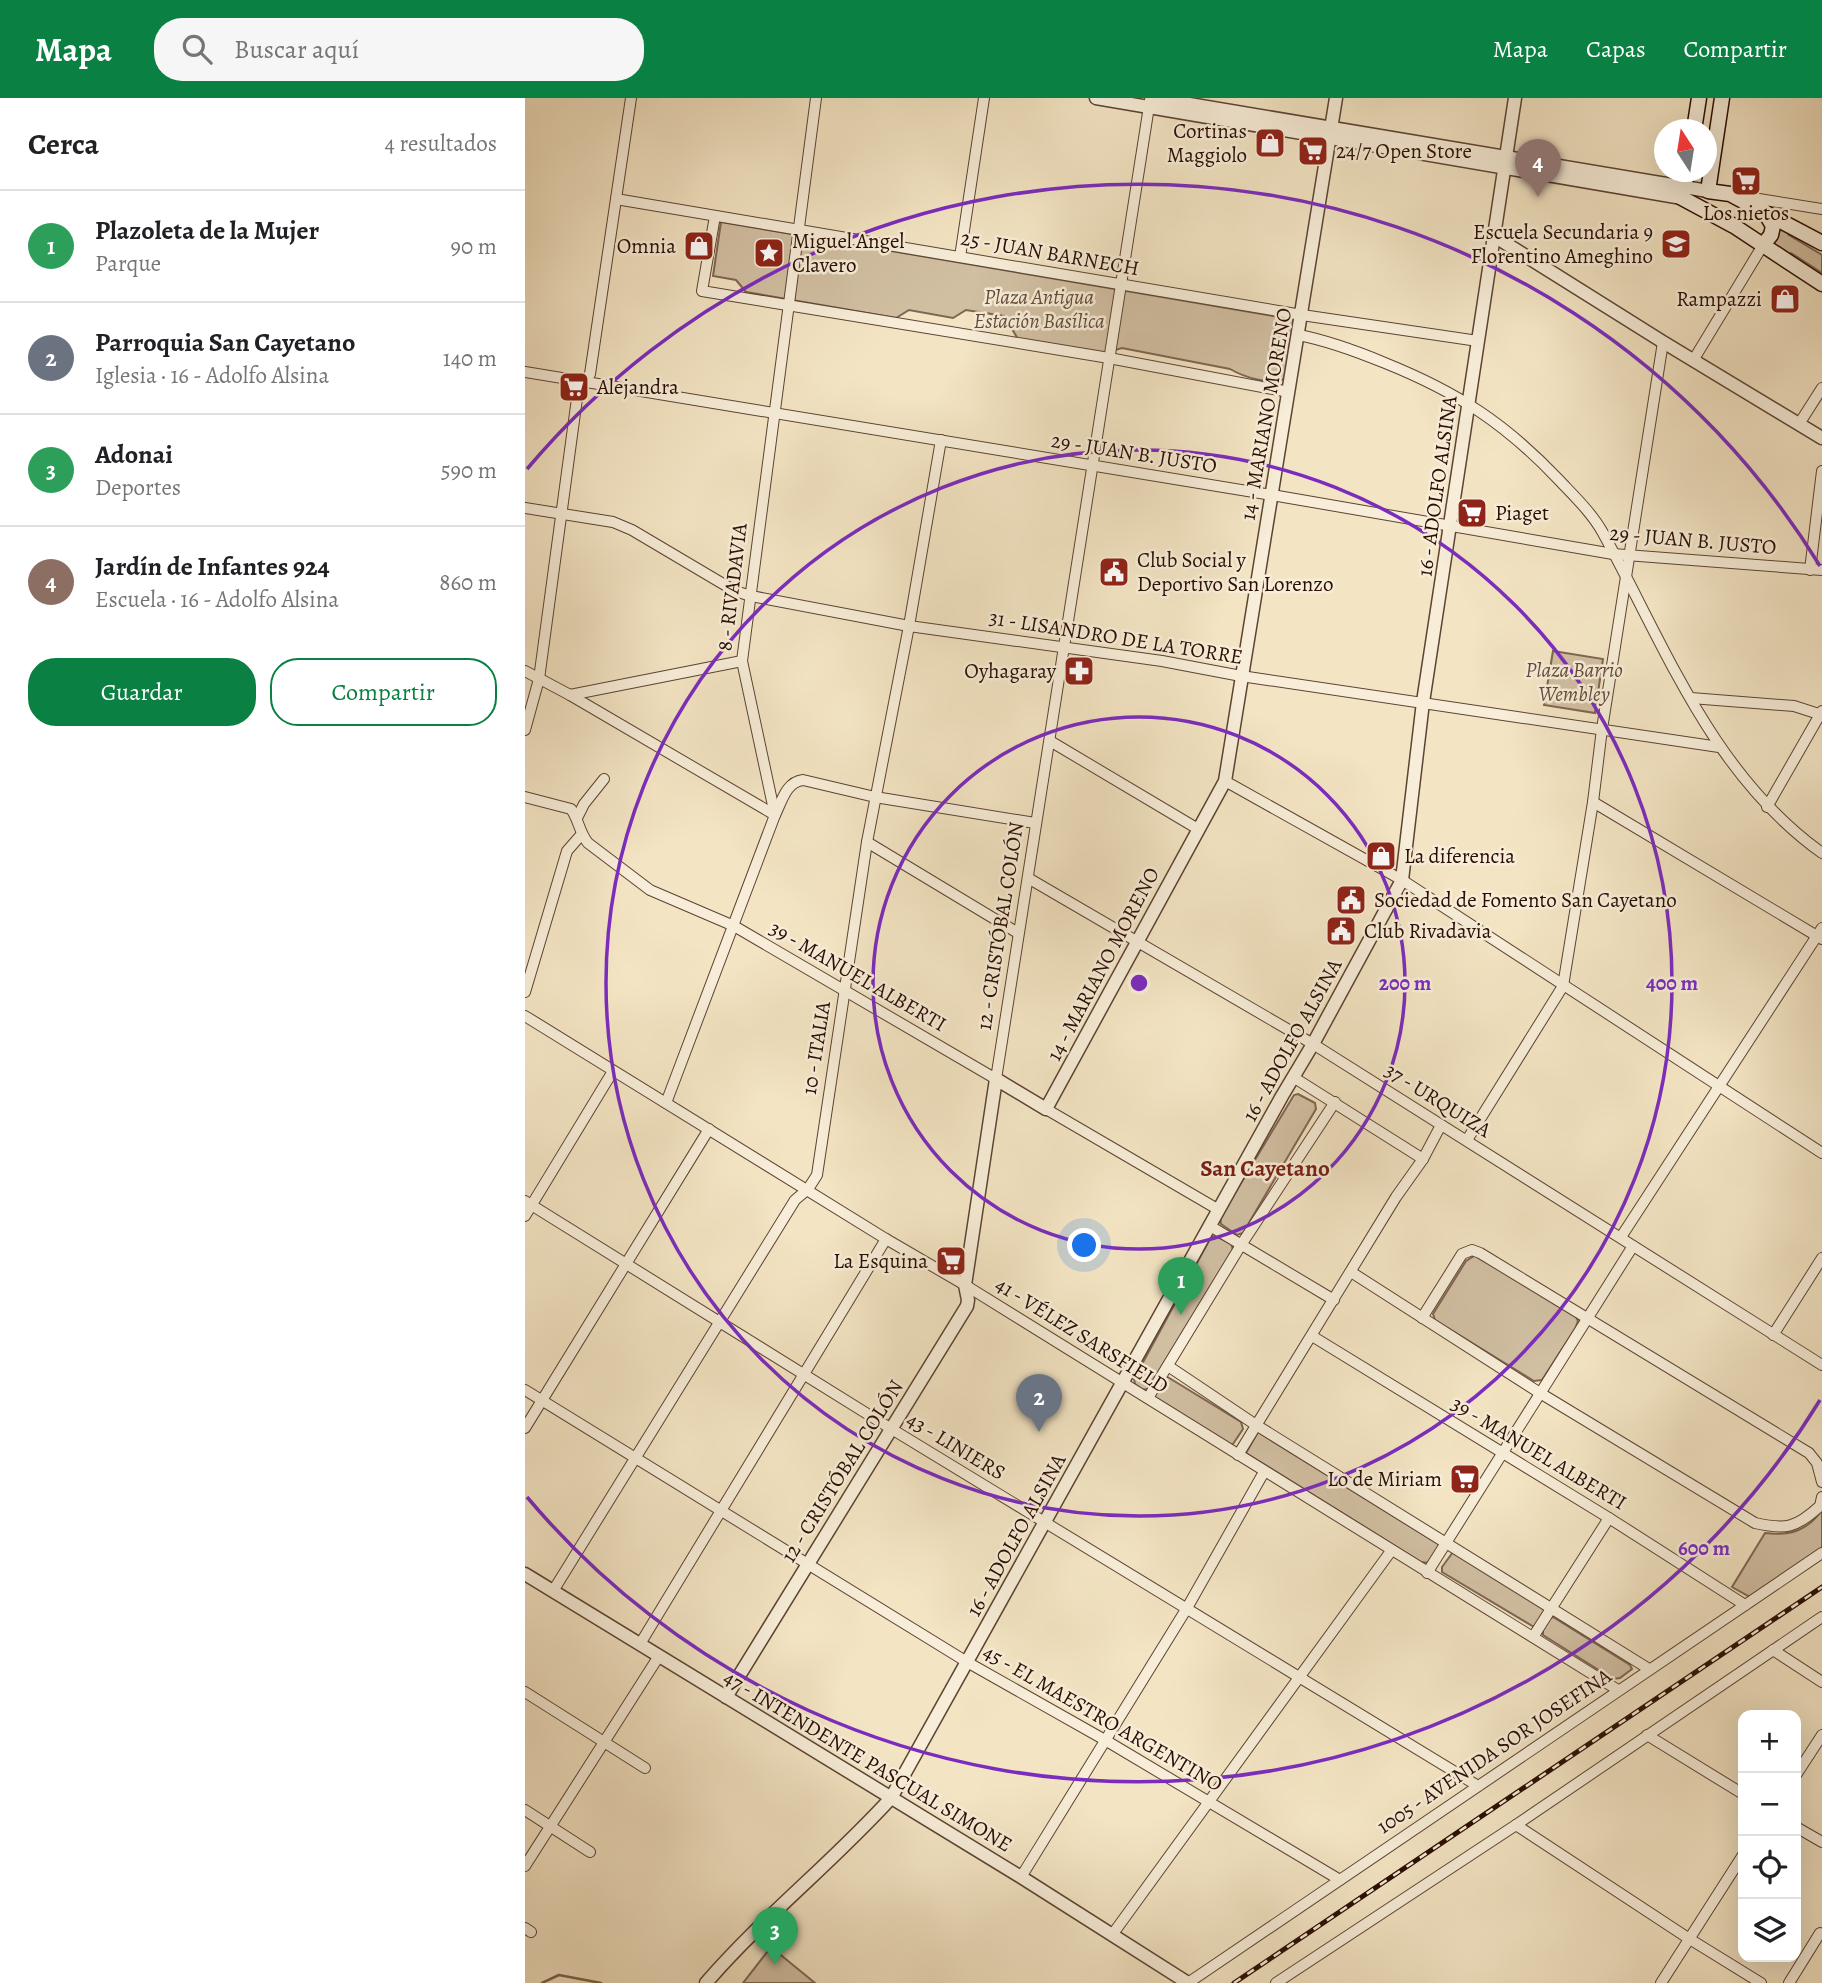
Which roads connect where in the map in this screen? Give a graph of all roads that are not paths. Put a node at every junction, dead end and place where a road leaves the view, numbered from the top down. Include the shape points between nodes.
1 (631, 98) edge
2 (816, 98) edge
3 (984, 98) edge
4 (1096, 98) edge
5 (1336, 98) edge
6 (1515, 98) edge
7 (1699, 98) edge
8 (1721, 98) edge
9 (1151, 101) edge
10 (1696, 119) edge
11 (1331, 132) junction
12 (1506, 162) junction
13 (1685, 182) edge
14 (1708, 191) junction
15 (1683, 193) junction
16 (1731, 194) junction
17 (617, 199) junction
18 (1757, 207) junction
19 (1822, 209) edge
20 (715, 216) junction
21 (1734, 226) junction
22 (800, 230) junction
23 (1494, 236) junction
24 (1822, 243) edge
25 (1763, 245) junction
26 (960, 257) junction
27 (1121, 284) junction
28 (1822, 284) edge
29 (789, 306) junction
30 (1302, 315) junction
31 (1299, 335) junction
32 (1478, 341) junction
33 (1663, 342) junction
34 (1109, 358) junction
35 (1693, 359) junction
36 (525, 372) edge
37 (585, 383) junction
38 (1822, 388) edge
39 (1289, 392) junction
40 (1469, 402) junction
41 (773, 414) junction
42 (1799, 424) junction
43 (1822, 438) edge
44 (941, 440) junction
45 (1093, 466) junction
46 (1822, 471) edge
47 (1272, 495) junction
48 (525, 508) edge
49 (561, 514) junction
50 (1451, 526) junction
51 (1613, 554) junction
52 (1630, 556) junction
53 (1810, 569) junction
54 (1822, 570) edge
55 (1627, 580) junction
56 (751, 596) junction
57 (909, 626) junction
58 (1065, 648) junction
59 (741, 662) junction
60 (525, 671) edge
61 (1241, 676) junction
62 (539, 679) junction
63 (570, 695) junction
64 (1691, 698) junction
65 (1423, 702) junction
66 (1822, 713) edge
67 (1602, 729) junction
68 (525, 730) edge
69 (1050, 741) junction
70 (1719, 747) junction
71 (604, 779) dead end
72 (1225, 781) junction
73 (525, 797) edge
74 (875, 797) junction
75 (1594, 802) junction
76 (1767, 807) junction
77 (775, 815) junction
78 (577, 818) junction
79 (1035, 823) junction
80 (1198, 829) junction
81 (581, 835) junction
82 (867, 842) junction
83 (1822, 853) edge
84 (1028, 878) junction
85 (1402, 880) junction
86 (734, 926) junction
87 (1018, 933) junction
88 (1820, 934) edge
89 (1137, 941) junction
90 (1563, 986) junction
91 (844, 991) junction
92 (525, 992) edge
93 (525, 1016) edge
94 (1313, 1044) junction
95 (613, 1070) junction
96 (1293, 1077) junction
97 (996, 1079) junction
98 (1717, 1086) junction
99 (666, 1102) junction
100 (1335, 1102) junction
101 (1046, 1109) junction
102 (1441, 1125) junction
103 (709, 1129) junction
104 (1467, 1140) junction
105 (1822, 1153) edge
106 (1423, 1159) junction
107 (807, 1189) junction
108 (528, 1203) edge
109 (1219, 1210) junction
110 (525, 1216) edge
111 (1210, 1226) junction
112 (1621, 1237) junction
113 (886, 1239) junction
114 (1241, 1245) junction
115 (1633, 1246) junction
116 (1822, 1258) edge
117 (626, 1263) junction
118 (1351, 1272) junction
119 (965, 1285) junction
120 (1334, 1300) junction
121 (1587, 1317) junction
122 (1422, 1318) junction
123 (720, 1321) junction
124 (1773, 1335) junction
125 (1312, 1336) junction
126 (1822, 1365) edge
127 (1168, 1366) junction
128 (803, 1373) junction
129 (1123, 1384) junction
130 (525, 1390) edge
131 (1540, 1393) junction
132 (1148, 1398) junction
133 (542, 1400) junction
134 (1256, 1425) junction
135 (525, 1428) edge
136 (890, 1429) junction
137 (1503, 1454) junction
138 (1238, 1455) junction
139 (635, 1458) junction
140 (1264, 1472) junction
141 (1822, 1482) edge
142 (1822, 1497) edge
143 (721, 1512) junction
144 (1609, 1518) junction
145 (1045, 1523) junction
146 (1448, 1543) junction
147 (1391, 1551) junction
148 (1822, 1553) edge
149 (808, 1564) junction
150 (1427, 1573) junction
151 (525, 1574) edge
152 (553, 1591) junction
153 (1745, 1605) junction
154 (1187, 1608) junction
155 (1553, 1608) junction
156 (1822, 1617) edge
157 (1533, 1637) junction
158 (640, 1644) junction
159 (1773, 1650) junction
160 (659, 1656) junction
161 (967, 1662) junction
162 (1649, 1669) junction
163 (1300, 1676) junction
164 (1822, 1682) edge
165 (1618, 1690) junction
166 (525, 1692) edge
167 (726, 1697) junction
168 (1647, 1735) junction
169 (1822, 1735) edge
170 (1105, 1740) junction
171 (604, 1742) junction
172 (645, 1768) dead end
173 (1797, 1773) edge
174 (1478, 1786) junction
175 (1738, 1791) edge
176 (891, 1798) junction
177 (1210, 1802) junction
178 (525, 1810) edge
179 (550, 1825) junction
180 (1516, 1825) junction
181 (1801, 1829) edge
182 (1822, 1842) edge
183 (590, 1852) dead end
184 (1738, 1863) edge
185 (525, 1866) edge
186 (1021, 1877) junction
187 (1340, 1880) junction
188 (1820, 1933) dead end
189 (1112, 1935) junction
190 (1688, 1938) junction
191 (706, 1983) edge
192 (1188, 1983) edge
193 (1276, 1983) edge
194 (1661, 1983) edge
195 (1761, 1983) edge
196 (1789, 1983) edge

1 - 17 street
2 - 22 street, 8 - RIVADAVIA
3 - 26 street
4 - 9 street
5 - 11 street, 14 - MARIANO MORENO
6 - 12 street, 16 - ADOLFO ALSINA
7 - 10 main road
8 - 14 main road
9 - 11 street
9 - 27 street, 12 - CRISTÓBAL COLÓN
11 - 12 street
11 - 30 street, 14 - MARIANO MORENO
12 - 15 street
12 - 23 street, 16 - ADOLFO ALSINA
13 - 15 main road
14 - 15 street
14 - 16 main road
15 - 21 main road
16 - 18 main road
16 - 19 street
17 - 20 street, 25 - JUAN BARNECH
17 - 37 street
18 - 21 main road via 1742,205 1735,210
18 - 24 main road
18 - 25 main road via 1773,226
20 - 22 street, 25 - JUAN BARNECH
20 - 29 street via 702,291
21 - 25 main road
22 - 26 street, 25 - JUAN BARNECH
22 - 29 street, 8 - RIVADAVIA
23 - 32 street, 16 - ADOLFO ALSINA
23 - 33 street
25 - 28 main road
25 - 35 street
26 - 27 street, 25 - JUAN BARNECH
27 - 30 street, 25 - JUAN BARNECH
27 - 34 street, 12 - CRISTÓBAL COLÓN
29 - 34 street
29 - 41 street, 8 - RIVADAVIA
30 - 31 street, 14 - MARIANO MORENO
30 - 32 street, 25 - JUAN BARNECH
31 - 39 street, 14 - MARIANO MORENO
31 - 40 street via 1356,351
32 - 40 street, 16 - ADOLFO ALSINA
33 - 35 street
33 - 52 street
34 - 39 street
34 - 45 street, 12 - CRISTÓBAL COLÓN
35 - 42 street
36 - 37 street, 29 - JUAN B. JUSTO
37 - 41 street, 29 - JUAN B. JUSTO
37 - 49 street via 578,391
38 - 42 street
39 - 47 street, 14 - MARIANO MORENO
40 - 50 street, 16 - ADOLFO ALSINA
40 - 51 street via 1511,433 1579,500
41 - 44 street, 29 - JUAN B. JUSTO
41 - 56 street, 8 - RIVADAVIA
42 - 43 street
44 - 45 street, 29 - JUAN B. JUSTO
44 - 57 street, 10 - ITALIA
45 - 47 street, 29 - JUAN B. JUSTO
45 - 58 street, 12 - CRISTÓBAL COLÓN
46 - 53 street
47 - 50 street, 29 - JUAN B. JUSTO
47 - 61 street, 14 - MARIANO MORENO
48 - 49 street, 31 - LISANDRO DE LA TORRE
49 - 56 street, 31 - LISANDRO DE LA TORRE via 613,522 632,530
49 - 62 street
50 - 51 street, 29 - JUAN B. JUSTO
50 - 65 street, 16 - ADOLFO ALSINA
51 - 52 street, 29 - JUAN B. JUSTO
51 - 55 street
52 - 53 street, 29 - JUAN B. JUSTO
52 - 55 street
53 - 54 street, 29 - JUAN B. JUSTO
55 - 64 street
55 - 67 street
56 - 57 street, 31 - LISANDRO DE LA TORRE
56 - 59 street, 8 - RIVADAVIA
57 - 58 street, 31 - LISANDRO DE LA TORRE
57 - 74 street, 10 - ITALIA
58 - 61 street, 31 - LISANDRO DE LA TORRE
58 - 69 street, 12 - CRISTÓBAL COLÓN
59 - 63 street
59 - 77 street, 8 - RIVADAVIA
60 - 62 street
61 - 65 street, 31 - LISANDRO DE LA TORRE
61 - 72 street, 14 - MARIANO MORENO
62 - 63 street
62 - 68 street
63 - 77 street
64 - 66 street via 1794,706
64 - 70 street
65 - 67 street, 31 - LISANDRO DE LA TORRE
65 - 85 street, 16 - ADOLFO ALSINA
66 - 76 street
67 - 70 street, 31 - LISANDRO DE LA TORRE
67 - 75 street
69 - 79 street, 12 - CRISTÓBAL COLÓN
69 - 80 street
70 - 76 street
71 - 78 street
72 - 80 street, 14 - MARIANO MORENO
72 - 85 street
73 - 78 street via 571,809
74 - 77 street via 795,781
74 - 79 street
74 - 82 street, 10 - ITALIA
75 - 88 street
75 - 90 street
76 - 83 street
77 - 86 street
78 - 81 street
79 - 84 street, 12 - CRISTÓBAL COLÓN
80 - 89 street, 14 - MARIANO MORENO
81 - 86 street, 39 - MANUEL ALBERTI via 650,890
81 - 92 street via 567,851
82 - 87 street
82 - 91 street, 10 - ITALIA
84 - 87 street, 12 - CRISTÓBAL COLÓN
84 - 89 street, 37 - URQUIZA
85 - 90 street
85 - 94 street, 16 - ADOLFO ALSINA
86 - 91 street, 39 - MANUEL ALBERTI
86 - 99 street
87 - 97 street, 12 - CRISTÓBAL COLÓN
88 - 98 street
89 - 94 street, 37 - URQUIZA
89 - 101 street, 14 - MARIANO MORENO
90 - 98 street
90 - 104 street
91 - 97 street, 39 - MANUEL ALBERTI
91 - 107 street, 10 - ITALIA via 817,1175
93 - 95 street, 41 - VÉLEZ SARSFIELD
94 - 96 street, 16 - ADOLFO ALSINA
94 - 102 street, 37 - URQUIZA
95 - 99 street, 41 - VÉLEZ SARSFIELD
95 - 108 street
96 - 100 street
96 - 109 street, 16 - ADOLFO ALSINA
97 - 101 street, 39 - MANUEL ALBERTI
97 - 119 street, 12 - CRISTÓBAL COLÓN
98 - 105 street
98 - 112 street
99 - 103 street, 41 - VÉLEZ SARSFIELD
100 - 106 street
100 - 114 street
101 - 109 street, 39 - MANUEL ALBERTI
102 - 104 street, 37 - URQUIZA
102 - 106 street
103 - 107 street, 41 - VÉLEZ SARSFIELD
103 - 117 street
104 - 112 street, 37 - URQUIZA
106 - 118 street
107 - 113 street, 41 - VÉLEZ SARSFIELD
107 - 123 street, 10 - ITALIA via 795,1200
108 - 110 street
108 - 117 street, 43 - LINIERS
109 - 111 street, 16 - ADOLFO ALSINA
111 - 114 street
111 - 129 street, 16 - ADOLFO ALSINA
112 - 115 street, 37 - URQUIZA
113 - 119 street, 41 - VÉLEZ SARSFIELD
113 - 128 street
114 - 120 street
114 - 127 street
115 - 121 street
115 - 124 street, 37 - URQUIZA
116 - 124 street
117 - 123 street, 43 - LINIERS
117 - 133 street
118 - 120 street
118 - 122 street
119 - 129 street, 41 - VÉLEZ SARSFIELD
119 - 136 street, 12 - CRISTÓBAL COLÓN via 967,1306
120 - 125 street
121 - 122 street via 1472,1250 1462,1254
121 - 131 street
121 - 141 street via 1809,1453
122 - 131 street
123 - 128 street, 43 - LINIERS
123 - 139 street, 10 - ITALIA
124 - 126 street, 37 - URQUIZA
125 - 134 street
125 - 137 street, 39 - MANUEL ALBERTI
127 - 132 street
127 - 134 street
128 - 136 street, 43 - LINIERS
128 - 143 street
129 - 132 street, 41 - VÉLEZ SARSFIELD
129 - 145 street, 16 - ADOLFO ALSINA
130 - 133 street, 45 - EL MAESTRO ARGENTINO
131 - 137 street
131 - 142 street via 1755,1523 1782,1528 1794,1525 1820,1506
132 - 138 street, 41 - VÉLEZ SARSFIELD
133 - 135 street
133 - 139 street, 45 - EL MAESTRO ARGENTINO
134 - 138 street
134 - 146 street
136 - 145 street, 43 - LINIERS
136 - 149 street, 12 - CRISTÓBAL COLÓN
137 - 144 street, 39 - MANUEL ALBERTI
137 - 146 street
138 - 140 street, 41 - VÉLEZ SARSFIELD
139 - 143 street, 45 - EL MAESTRO ARGENTINO
139 - 152 street, 10 - ITALIA
140 - 147 street, 41 - VÉLEZ SARSFIELD
140 - 154 street
143 - 149 street, 45 - EL MAESTRO ARGENTINO
143 - 158 street
144 - 153 street, 39 - MANUEL ALBERTI
144 - 155 street
145 - 154 street, 43 - LINIERS
145 - 161 street, 16 - ADOLFO ALSINA
146 - 150 street
146 - 155 street
147 - 150 street, 41 - VÉLEZ SARSFIELD
147 - 163 street
148 - 153 street, 1005 - AVENIDA SOR JOSEFINA
149 - 161 street, 45 - EL MAESTRO ARGENTINO
149 - 167 street, 12 - CRISTÓBAL COLÓN
150 - 157 street, 41 - VÉLEZ SARSFIELD
151 - 152 street, 47 - INTENDENTE PASCUAL SIMONE
152 - 158 street, 47 - INTENDENTE PASCUAL SIMONE
153 - 162 street, 1005 - AVENIDA SOR JOSEFINA
154 - 163 street, 43 - LINIERS
154 - 170 street
155 - 157 street
155 - 162 street
156 - 159 street
157 - 165 street, 41 - VÉLEZ SARSFIELD
158 - 160 street, 47 - INTENDENTE PASCUAL SIMONE
159 - 164 street
159 - 168 street
160 - 167 street, 47 - INTENDENTE PASCUAL SIMONE
160 - 171 street
161 - 170 street, 45 - EL MAESTRO ARGENTINO
161 - 176 street, 16 - ADOLFO ALSINA
162 - 165 street, 1005 - AVENIDA SOR JOSEFINA
163 - 174 street, 43 - LINIERS
163 - 177 street
165 - 174 street, 1005 - AVENIDA SOR JOSEFINA
166 - 171 street
167 - 176 street, 47 - INTENDENTE PASCUAL SIMONE
168 - 175 street
168 - 180 street
169 - 173 street
170 - 177 street, 45 - EL MAESTRO ARGENTINO
170 - 186 street
171 - 172 street
171 - 179 street
174 - 187 street, 1005 - AVENIDA SOR JOSEFINA
176 - 186 street, 47 - INTENDENTE PASCUAL SIMONE
176 - 191 street, 16 - ADOLFO ALSINA via 737,1947
177 - 187 street, 45 - EL MAESTRO ARGENTINO
177 - 189 street
178 - 179 street
179 - 183 street
179 - 185 street
180 - 190 street
180 - 193 street
181 - 182 street
184 - 190 street
186 - 189 street, 47 - INTENDENTE PASCUAL SIMONE
187 - 192 street, 1005 - AVENIDA SOR JOSEFINA
188 - 196 street
189 - 192 street, 47 - INTENDENTE PASCUAL SIMONE
190 - 194 street
190 - 195 street

